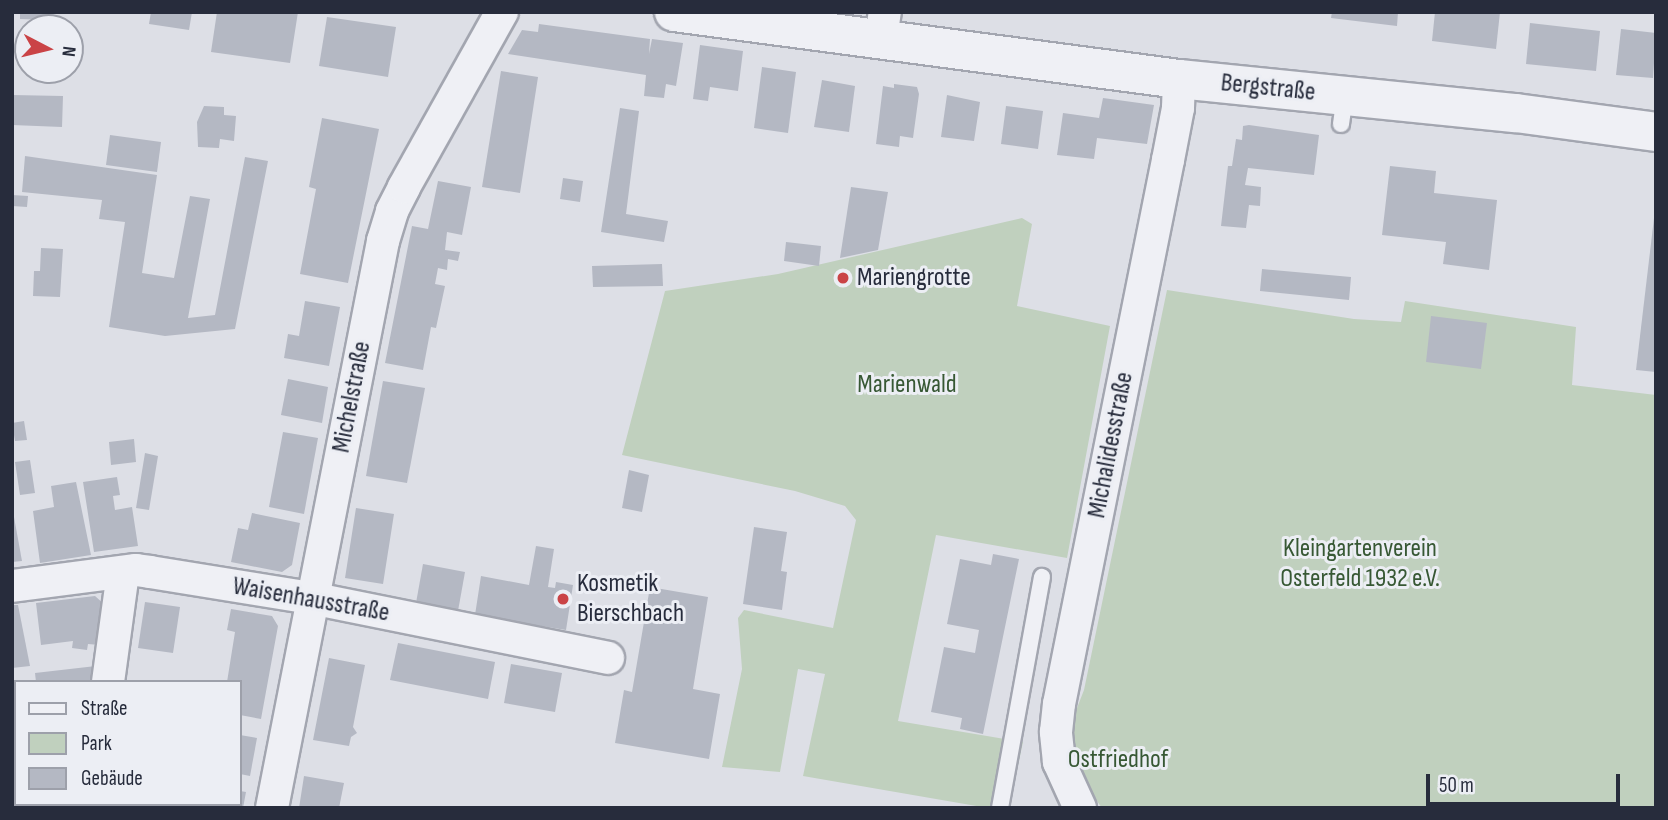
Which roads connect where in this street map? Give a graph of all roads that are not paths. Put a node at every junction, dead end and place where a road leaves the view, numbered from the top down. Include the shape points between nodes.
1 (502, 12) edge
2 (674, 12) edge
3 (883, 26) edge
4 (1179, 79) junction
5 (1656, 132) edge
6 (123, 572) junction
7 (1042, 578) dead end
8 (12, 586) edge
9 (311, 598) junction
10 (608, 658) dead end
11 (108, 680) edge
12 (272, 808) edge
13 (1000, 808) edge
14 (1080, 808) edge

1 - 9 street, Michelstraße via 392,211
2 - 3 street, Bergstraße
3 - 4 street, Bergstraße
4 - 5 street, Bergstraße via 1343,110
4 - 14 street, Michalidesstraße via 1178,108 1059,704 1059,762
6 - 8 street, Waisenhausstraße
6 - 9 street, Waisenhausstraße via 150,572
6 - 11 street
7 - 13 lane
9 - 10 street, Waisenhausstraße
9 - 12 street, Michelstraße

